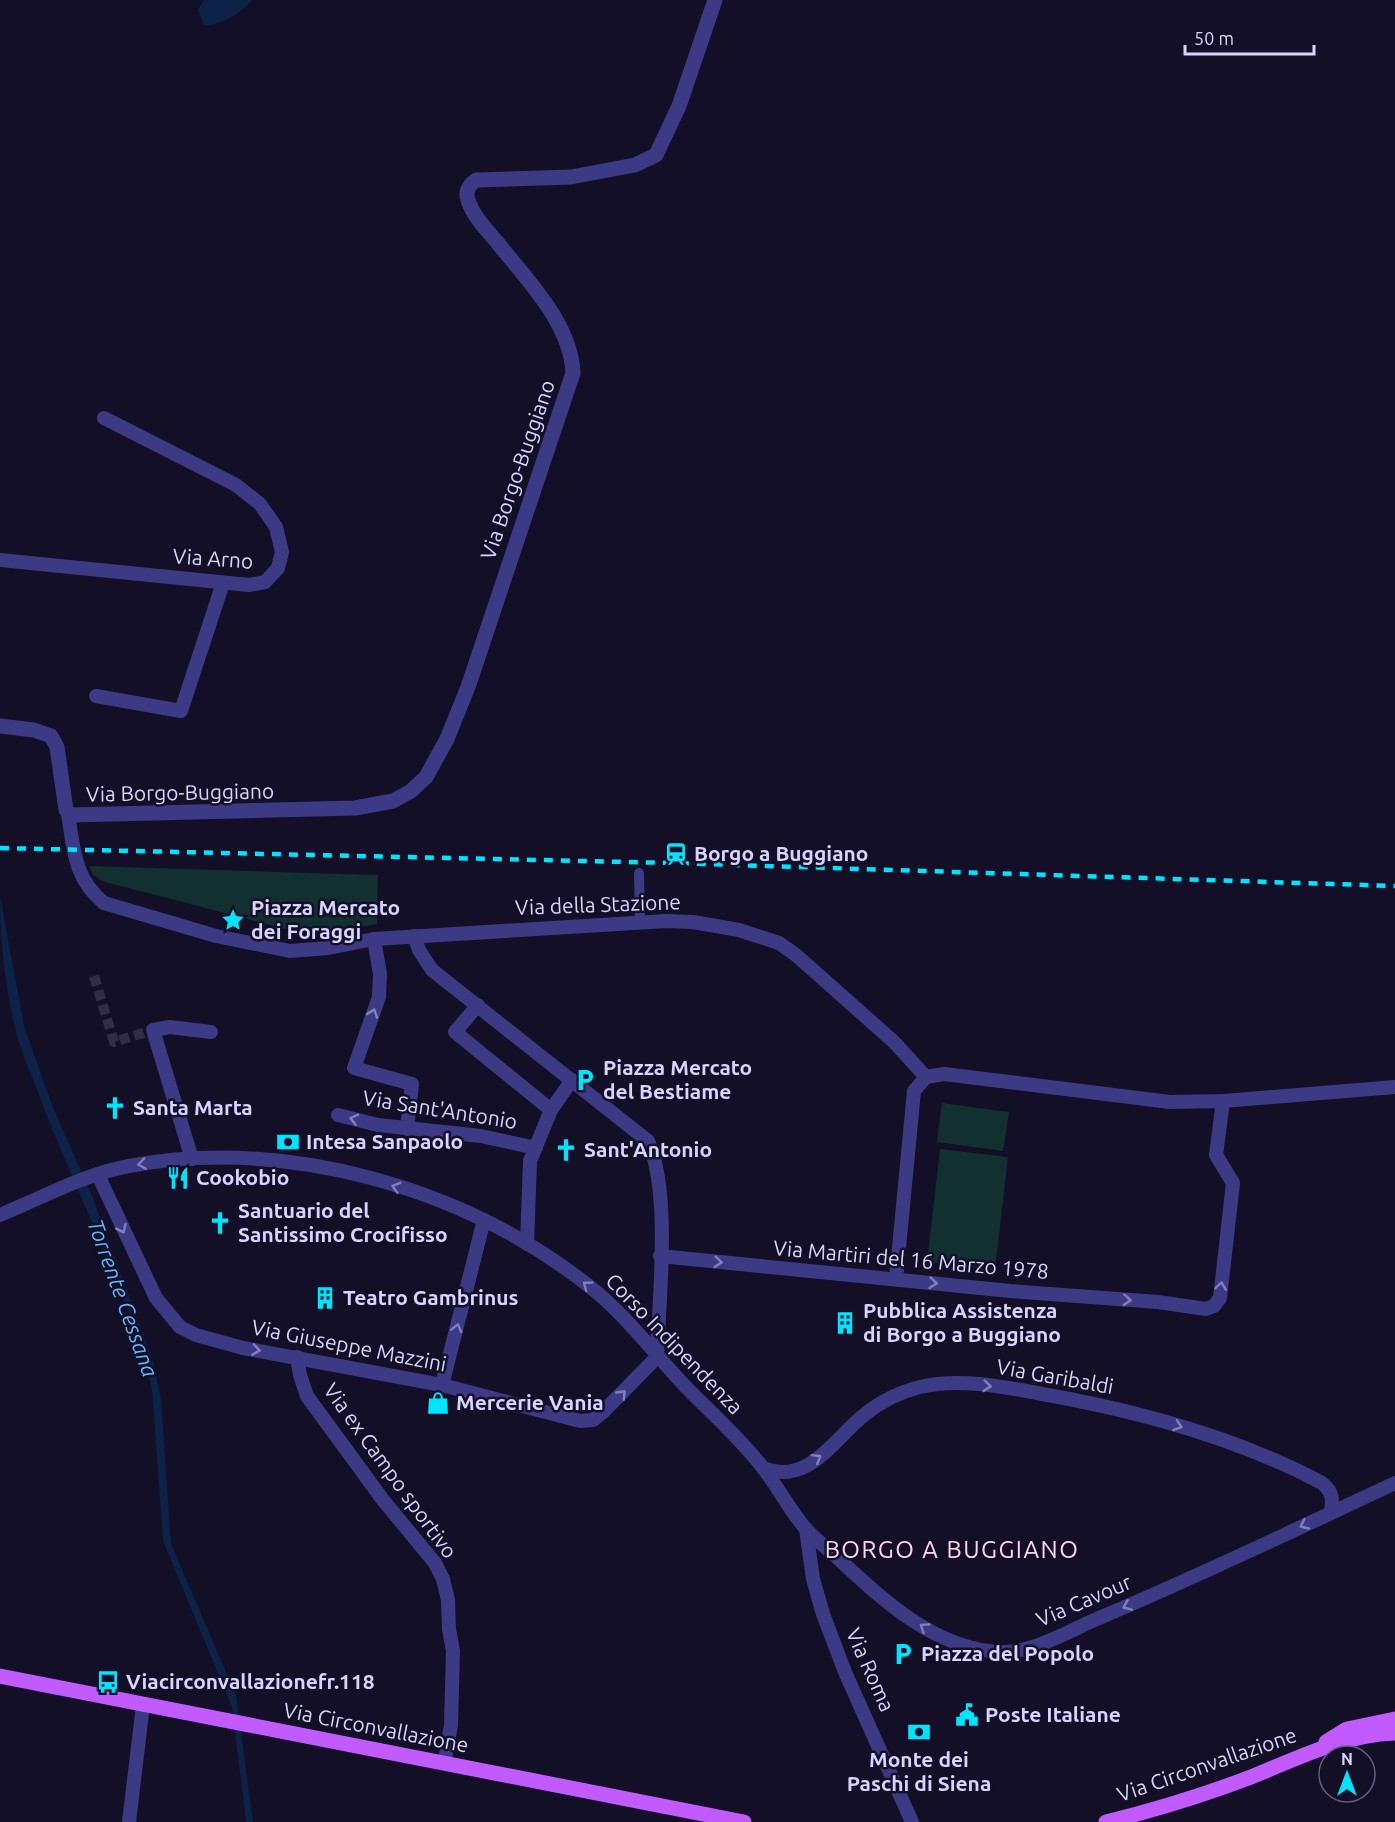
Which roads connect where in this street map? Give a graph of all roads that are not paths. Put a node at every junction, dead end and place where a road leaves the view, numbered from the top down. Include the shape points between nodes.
1 (715, 0) edge
2 (104, 418) dead end
3 (0, 560) edge
4 (222, 583) junction
5 (96, 696) dead end
6 (0, 726) edge
7 (68, 814) junction
8 (639, 873) dead end
9 (640, 921) junction
10 (414, 936) junction
11 (374, 939) junction
12 (478, 1005) junction
13 (211, 1032) dead end
14 (926, 1077) junction
15 (572, 1080) junction
16 (1395, 1087) edge
17 (1223, 1101) junction
18 (551, 1110) junction
19 (338, 1115) dead end
20 (407, 1129) junction
21 (536, 1148) junction
22 (192, 1159) junction
23 (98, 1175) junction
24 (0, 1215) edge
25 (484, 1220) junction
26 (527, 1244) junction
27 (660, 1256) junction
28 (896, 1279) junction
29 (297, 1357) junction
30 (657, 1357) junction
31 (442, 1385) junction
32 (763, 1467) junction
33 (1395, 1483) edge
34 (1330, 1513) junction
35 (806, 1529) junction
36 (0, 1676) edge
37 (143, 1705) junction
38 (1395, 1719) edge
39 (1395, 1733) edge
40 (1324, 1744) edge
41 (1333, 1744) edge
42 (1317, 1749) edge
43 (446, 1754) dead end
44 (129, 1822) edge
45 (744, 1822) edge
46 (912, 1822) edge
47 (1106, 1822) edge

1 - 7 street, Via Borgo-Buggiano via 679,106 656,155 635,165 572,177 485,178 476,180 467,191 480,221 561,331 573,373 468,687 426,777 402,798 355,808
2 - 4 street, Via Arno via 236,485 260,504 280,536 278,568 265,582
3 - 4 street, Via Arno
4 - 5 street via 181,711
6 - 7 street via 34,730 55,740
7 - 11 street, Via della Stazione via 77,867 84,884 104,903 216,936 290,951
8 - 9 street
9 - 10 street, Via della Stazione
9 - 14 street, Via della Stazione via 714,925 779,943 836,988
10 - 11 street, Via della Stazione
10 - 12 street via 432,970
20 -> 11 street via 412,1084 354,1068 379,997
12 - 15 street
12 - 18 street via 454,1032
13 - 22 street via 170,1027 153,1030
14 - 17 street via 944,1074 1170,1102
14 - 28 street via 914,1091
15 - 18 street
15 - 27 street via 648,1141 659,1175
16 - 17 street
28 -> 17 street, Via Martiri del 16 Marzo 1978 via 1206,1309 1214,1306 1220,1298 1233,1183 1215,1155
18 - 21 street
20 -> 19 street, Via Sant'Antonio
20 - 21 street, Via Sant'Antonio via 481,1136
21 - 26 street via 530,1161
22 -> 23 street, Corso Indipendenza via 130,1166
25 -> 22 street, Corso Indipendenza via 420,1194 324,1169 272,1159
23 - 24 street, Corso Indipendenza
23 -> 29 street, Via Giuseppe Mazzini via 156,1298 180,1327 243,1348
25 - 26 street, Corso Indipendenza
31 -> 25 street
30 -> 26 street, Corso Indipendenza via 614,1306
27 -> 28 street, Via Martiri del 16 Marzo 1978
27 - 30 street
29 - 31 street, Via Giuseppe Mazzini
29 - 43 street, Via ex Campo sportivo via 307,1396 435,1563 443,1579 453,1650 451,1725
31 -> 30 street, Via Giuseppe Mazzini via 586,1421 603,1413
30 - 32 street, Corso Indipendenza
32 -> 34 street, Via Garibaldi via 781,1473 809,1463 884,1401 918,1387 959,1383 1126,1411 1244,1448 1322,1482 1333,1498
32 - 35 street, Corso Indipendenza
33 - 34 street, Via Cavour
34 -> 35 street, Via Cavour via 1131,1605 1029,1648 1006,1652 966,1647 936,1635 886,1602
35 - 46 street, Via Roma via 823,1614
36 - 37 main road, Via Circonvallazione
37 - 44 street
37 - 45 main road, Via Circonvallazione
38 - 40 main road, Via Circonvallazione via 1347,1729
39 - 41 main road, Via Circonvallazione
42 - 47 main road, Via Circonvallazione via 1251,1777

